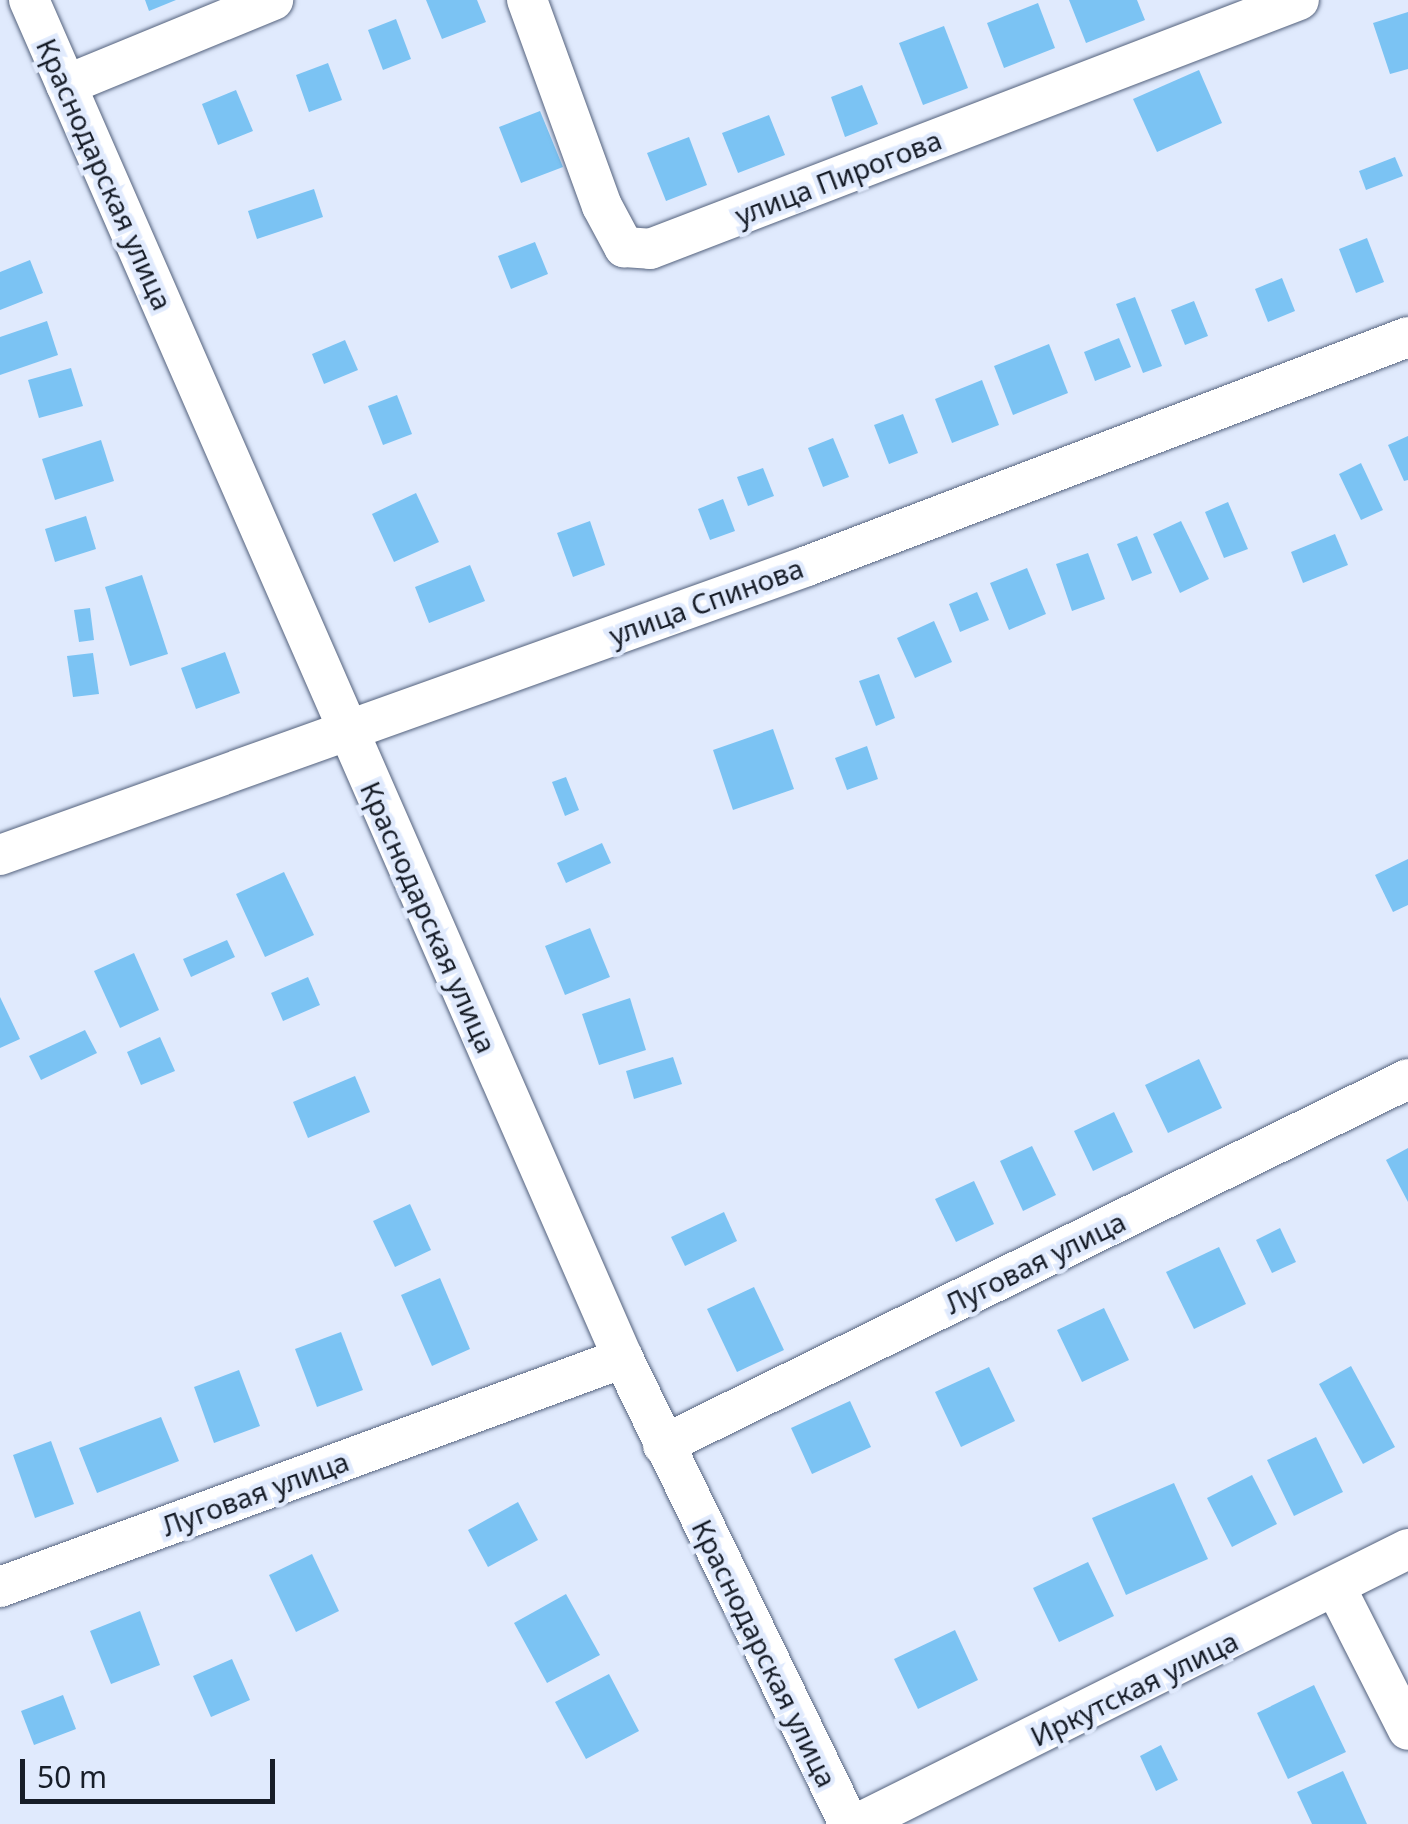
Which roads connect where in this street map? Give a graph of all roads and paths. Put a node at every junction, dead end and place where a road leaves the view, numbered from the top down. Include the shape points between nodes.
1 (29, 0) edge
2 (273, 0) edge
3 (526, 0) edge
4 (1299, 0) edge
5 (66, 84) junction
6 (1408, 337) edge
7 (347, 729) junction
8 (0, 855) edge
9 (1408, 1079) edge
10 (623, 1358) junction
11 (663, 1445) junction
12 (1408, 1549) edge
13 (0, 1588) edge
14 (1336, 1588) junction
15 (1408, 1730) edge
16 (850, 1824) edge
17 (857, 1824) edge

1 - 5 street, Краснодарская улица
2 - 5 street
3 - 4 street, улица Пирогова via 602,206 624,247 650,248
5 - 7 street, Краснодарская улица
6 - 7 street, улица Спинова via 807,566
7 - 8 street, улица Спинова
7 - 10 street, Краснодарская улица
9 - 11 street, Луговая улица
10 - 11 street, Краснодарская улица
10 - 13 street, Луговая улица
11 - 16 street, Краснодарская улица
12 - 14 street, Иркутская улица
14 - 15 street
14 - 17 street, Иркутская улица

